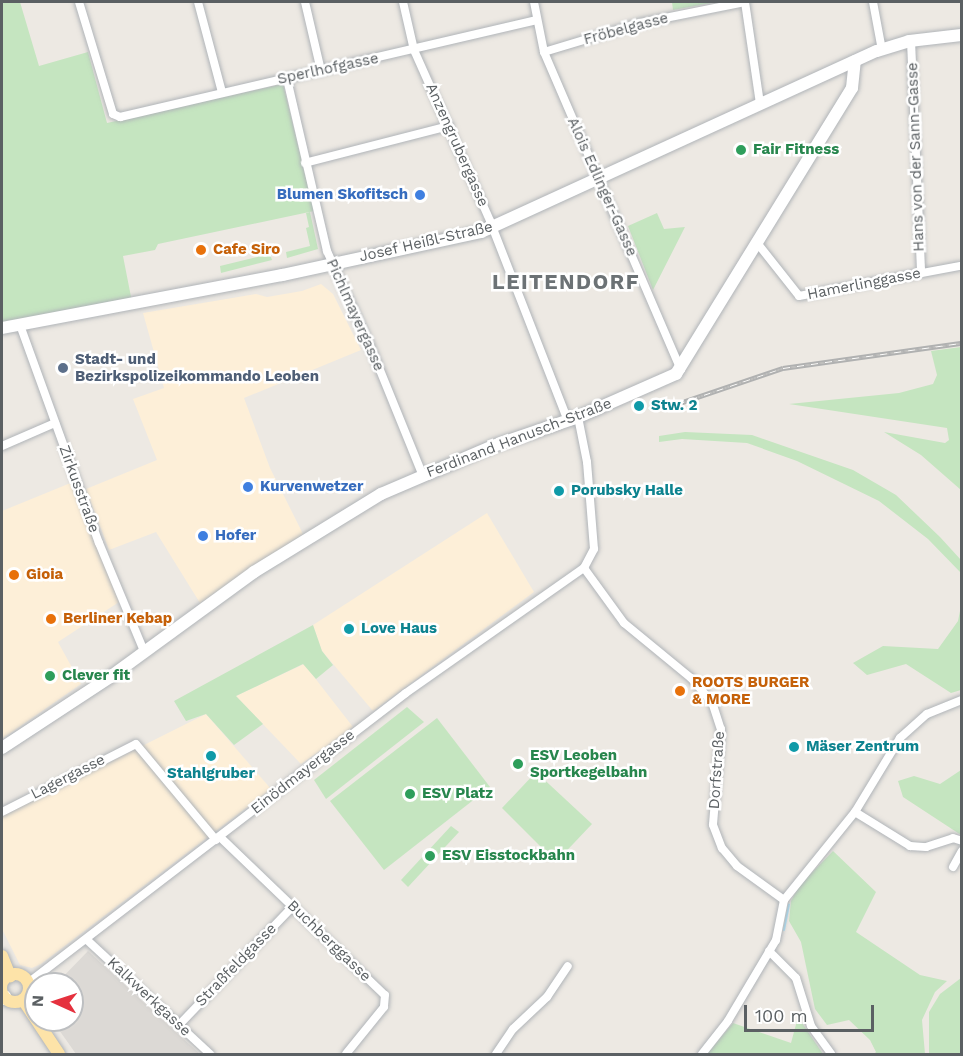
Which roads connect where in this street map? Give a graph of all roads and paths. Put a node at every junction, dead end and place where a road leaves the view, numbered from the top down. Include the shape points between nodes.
1 (79, 2) edge
2 (198, 2) edge
3 (305, 2) edge
4 (403, 2) edge
5 (534, 2) edge
6 (745, 2) edge
7 (873, 2) edge
8 (537, 20) junction
9 (962, 35) edge
10 (911, 41) junction
11 (414, 50) junction
12 (882, 50) junction
13 (544, 51) junction
14 (855, 62) junction
15 (321, 71) junction
16 (287, 79) junction
17 (222, 92) junction
18 (760, 104) junction
19 (449, 126) junction
20 (305, 163) junction
21 (598, 179) junction
22 (493, 228) junction
23 (758, 244) junction
24 (332, 265) junction
25 (960, 266) dead end
26 (921, 273) junction
27 (20, 325) junction
28 (2, 328) edge
29 (681, 370) junction
30 (573, 419) junction
31 (55, 423) junction
32 (2, 446) edge
33 (423, 476) junction
34 (584, 568) junction
35 (144, 651) junction
36 (962, 700) edge
37 (136, 744) joint
38 (2, 748) edge
39 (2, 812) edge
40 (855, 812) junction
41 (218, 838) junction
42 (962, 841) edge
43 (962, 851) edge
44 (953, 867) dead end
45 (784, 900) junction
46 (293, 906) junction
47 (87, 940) junction
48 (769, 951) junction
49 (2, 956) edge
50 (568, 966) dead end
51 (43, 972) edge
52 (10, 976) junction
53 (24, 979) edge
54 (3, 998) edge
55 (24, 998) edge
56 (22, 1000) junction
57 (179, 1025) junction
58 (59, 1054) edge
59 (210, 1054) edge
60 (346, 1054) edge
61 (496, 1054) edge
62 (702, 1054) edge
63 (831, 1054) edge

1 - 17 street, Sperlhofgasse via 113,114 120,117
2 - 17 street
3 - 15 street
4 - 11 street, Anzengrubergasse
5 - 8 street, Alois Edlinger-Gasse
6 - 13 street, Fröbelgasse via 640,23
6 - 18 street
7 - 12 street
8 - 11 street, Sperlhofgasse
8 - 13 street, Alois Edlinger-Gasse
9 - 10 street, Josef Heißl-Straße
10 - 12 street, Josef Heißl-Straße
10 - 26 street, Hans von der Sann-Gasse
11 - 15 street, Sperlhofgasse
11 - 19 street, Anzengrubergasse
12 - 14 street, Josef Heißl-Straße
13 - 21 street, Alois Edlinger-Gasse
14 - 18 street, Josef Heißl-Straße
14 - 23 street via 852,88
15 - 16 street, Sperlhofgasse
16 - 17 street, Sperlhofgasse
16 - 20 street, Pichlmayergasse
18 - 21 street, Josef Heißl-Straße
19 - 20 street
19 - 22 street, Anzengrubergasse
20 - 24 street, Pichlmayergasse
21 - 22 street, Josef Heißl-Straße
21 - 29 street, Alois Edlinger-Gasse
22 - 24 street, Josef Heißl-Straße
22 - 30 street, Anzengrubergasse
23 - 26 street, Hamerlinggasse via 799,296
23 - 29 street
24 - 27 street, Josef Heißl-Straße
24 - 33 street, Pichlmayergasse via 369,343
25 - 26 street, Hamerlinggasse
27 - 28 street, Josef Heißl-Straße
27 - 31 street, Zirkusstraße
29 - 30 street, Ferdinand Hanusch-Straße
30 - 33 street, Ferdinand Hanusch-Straße via 493,446
30 - 34 street via 587,462 594,549
31 - 32 street
31 - 35 street, Zirkusstraße
33 - 35 street, Ferdinand Hanusch-Straße via 343,515
34 - 41 street, Einödmayergasse via 406,693
34 - 45 street, Dorfstraße via 624,622 691,678 712,702 721,729 713,825 722,848 737,866
35 - 38 street, Ferdinand Hanusch-Straße
36 - 40 street via 927,714 900,738
37 - 39 street, Lagergasse
37 - 41 street, Buchberggasse
40 - 42 street via 910,846 926,847 953,838
40 - 45 street
41 - 46 street, Buchberggasse
41 - 47 street, Einödmayergasse
43 - 44 street
45 - 48 street via 776,940
46 - 57 street, Straßfeldgasse
46 - 60 street, Buchberggasse via 386,997 380,1013
47 - 51 street, Einödmayergasse
47 - 57 street, Kalkwerkgasse
48 - 62 street via 728,1021
48 - 63 street via 796,978 811,1026
49 - 52 main road
50 - 61 street via 547,997 513,1029
52 - 53 main road
52 - 54 main road via 3,982
54 - 56 main road
55 - 56 main road
56 - 58 main road
57 - 59 street, Kalkwerkgasse

